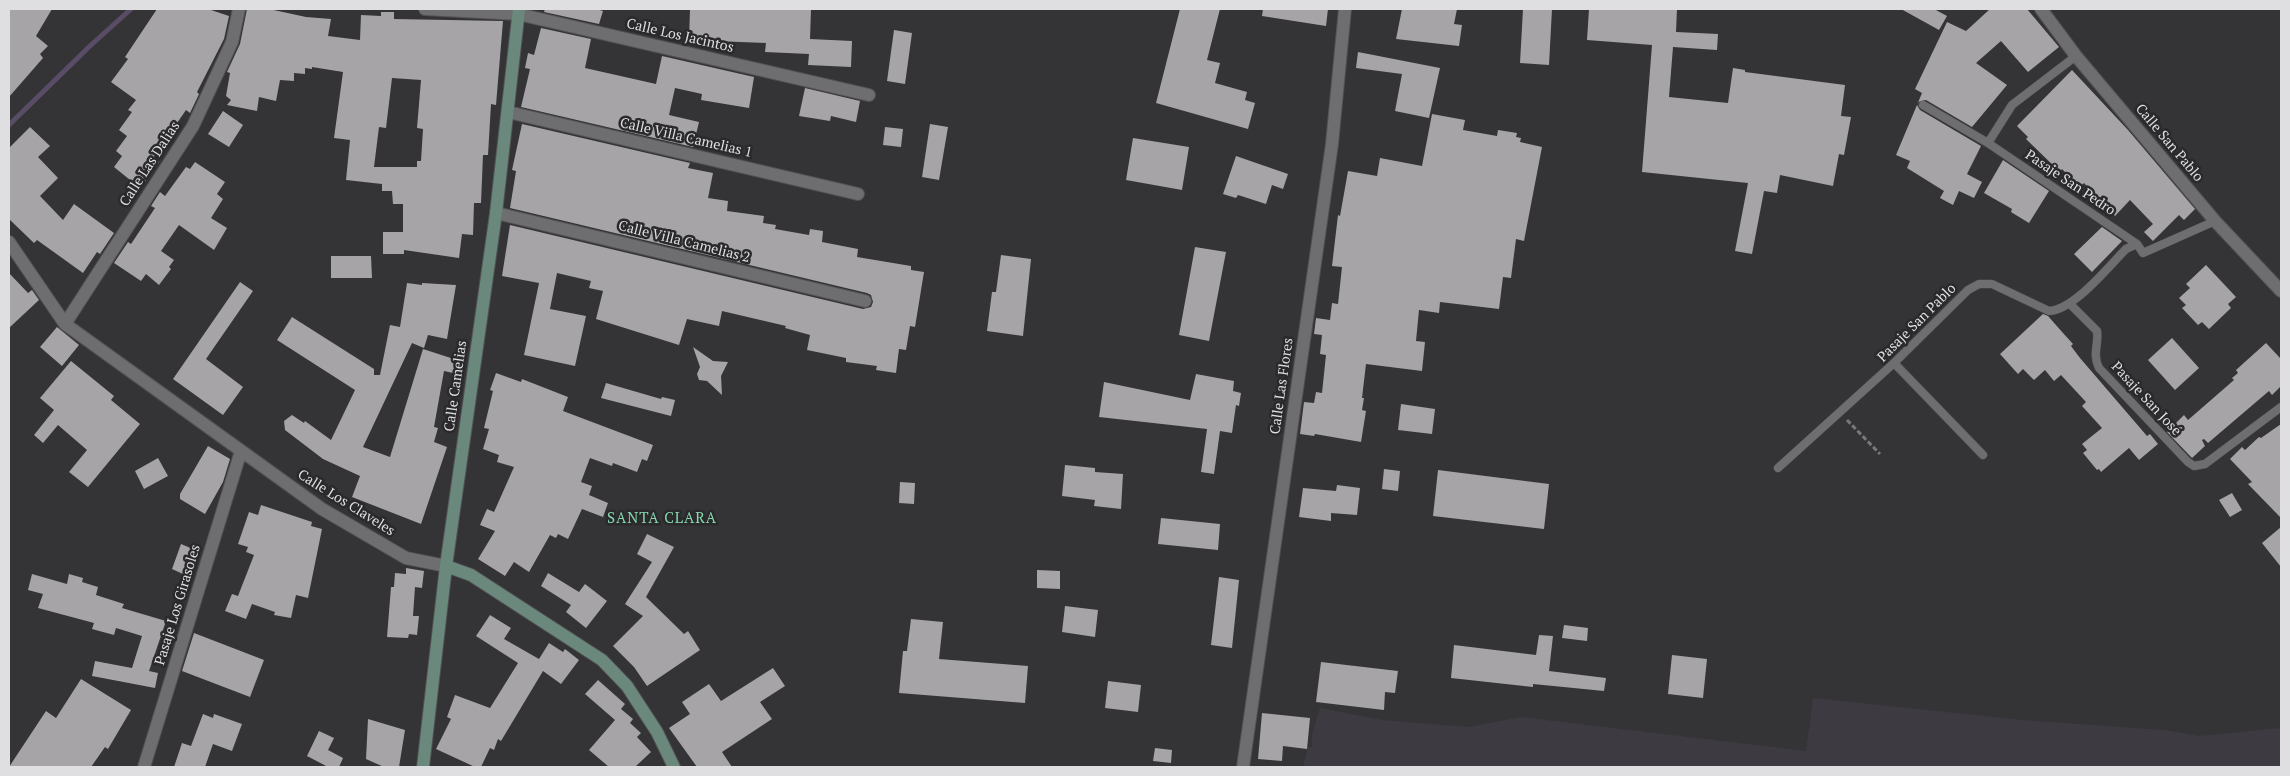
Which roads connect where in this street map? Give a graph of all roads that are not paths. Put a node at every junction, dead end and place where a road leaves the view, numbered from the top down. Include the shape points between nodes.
1 (239, 9) edge
2 (424, 9) edge
3 (1345, 9) edge
4 (2041, 9) edge
5 (519, 12) edge
6 (2076, 56) junction
7 (869, 95) dead end
8 (1923, 105) dead end
9 (508, 112) junction
10 (1988, 143) junction
11 (858, 194) dead end
12 (496, 213) junction
13 (2215, 221) junction
14 (9, 242) edge
15 (2137, 244) junction
16 (2281, 291) edge
17 (865, 301) dead end
18 (2070, 304) junction
19 (65, 324) junction
20 (1894, 363) junction
21 (2281, 407) edge
22 (241, 451) junction
23 (1983, 455) dead end
24 (1778, 468) dead end
25 (446, 566) junction
26 (144, 767) edge
27 (423, 767) edge
28 (674, 767) edge
29 (1243, 767) edge

1 - 19 street, Calle Las Dalias via 232,42 192,126
2 - 5 street, Calle Los Jacintos
3 - 29 street, Calle Las Flores via 1332,144
4 - 6 street, Calle San Pablo
5 - 7 street, Calle Los Jacintos
5 - 9 street, Calle Camelias
6 - 10 lane via 2012,105
6 - 13 street, Calle San Pablo
8 - 10 lane, Pasaje San Pedro
9 - 11 street, Calle Villa Camelias 1
9 - 12 street, Calle Camelias
10 - 15 lane, Pasaje San Pedro
12 - 17 street, Calle Villa Camelias 2
12 - 25 street, Calle Camelias
13 - 15 lane via 2143,253
13 - 16 street, Calle San Pablo
14 - 19 street, Calle Los Claveles
15 - 18 lane via 2126,249
18 - 20 lane, Pasaje San Pablo via 2049,311 1996,285 1979,284 1968,290
18 - 21 lane, Pasaje San José via 2097,331 2095,359 2105,373 2194,466 2212,458
19 - 22 street, Calle Los Claveles
20 - 23 lane
20 - 24 lane, Pasaje San Pablo
22 - 25 street, Calle Los Claveles via 322,509 406,558
22 - 26 street, Pasaje Los Girasoles
25 - 27 street, Calle Camelias
25 - 28 street, Calle Los Claveles via 471,576 602,660 627,686 657,732

